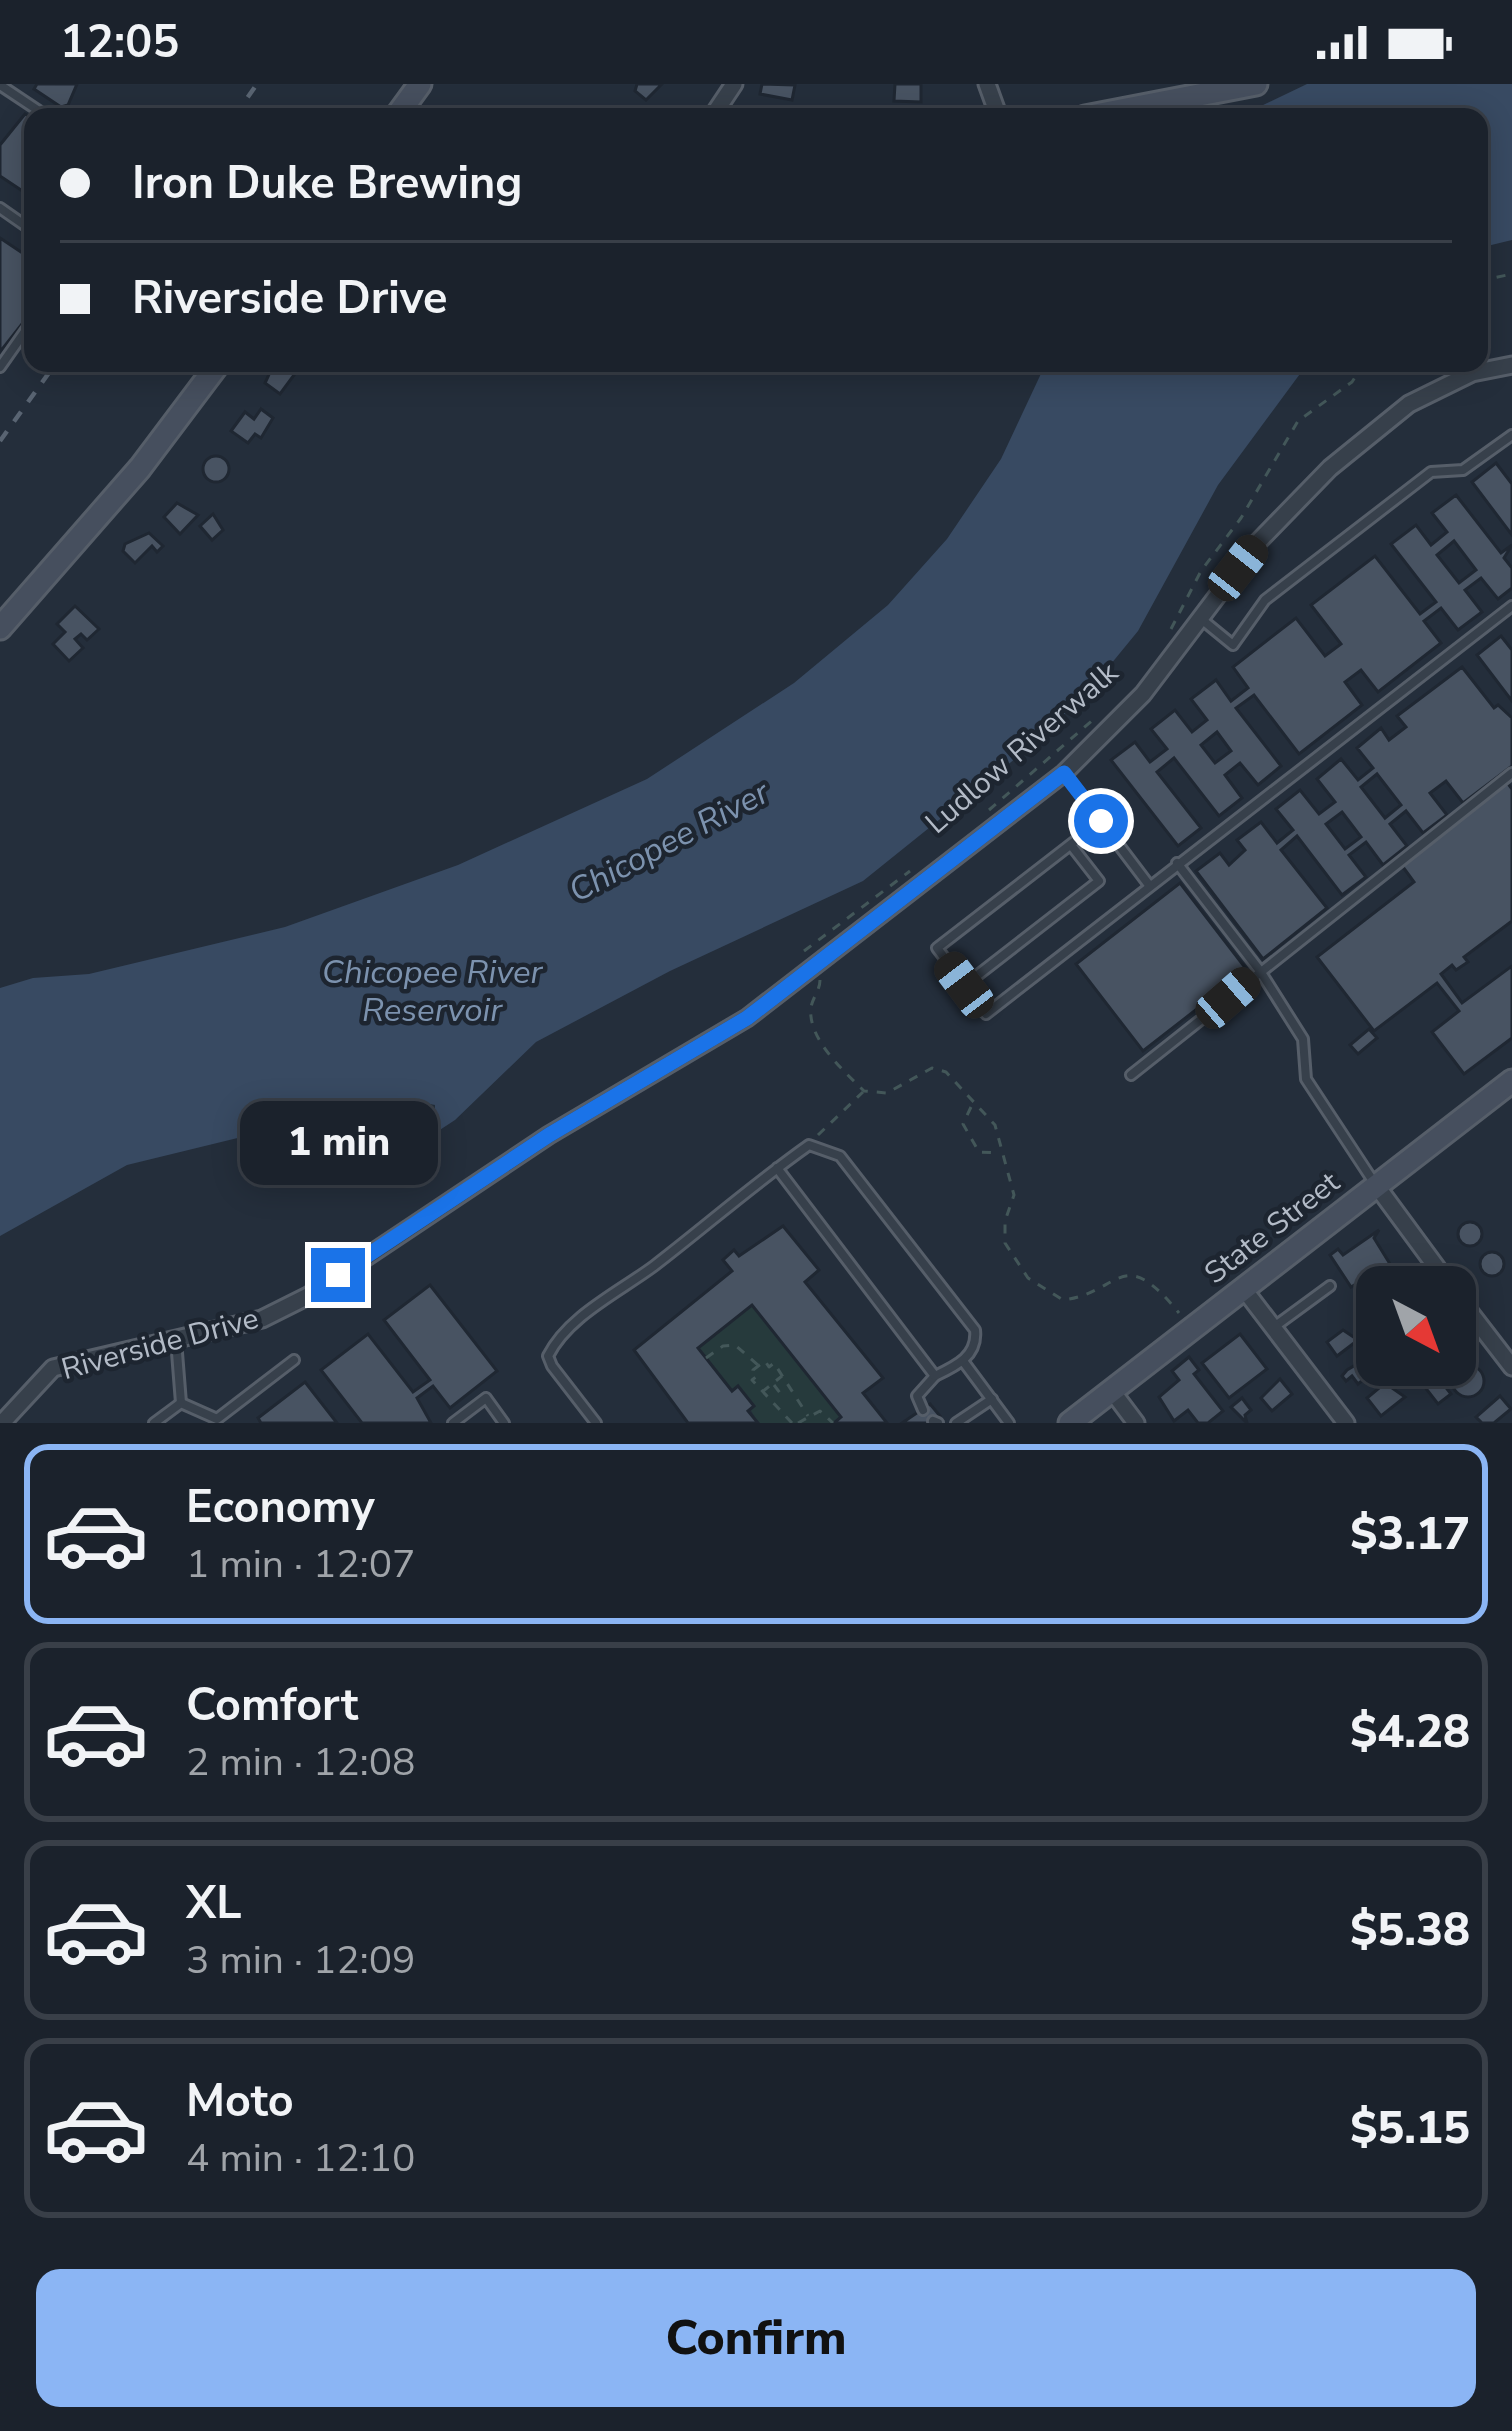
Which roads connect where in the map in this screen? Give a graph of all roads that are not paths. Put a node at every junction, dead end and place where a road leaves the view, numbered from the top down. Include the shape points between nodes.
1 (1256, 84) edge
2 (0, 85) edge
3 (34, 108) edge
4 (1132, 108) edge
5 (24, 333) edge
6 (0, 367) edge
7 (212, 372) edge
8 (1477, 372) edge
9 (1512, 435) edge
10 (1512, 606) edge
11 (1199, 618) junction
12 (0, 628) edge
13 (1064, 773) junction
14 (1512, 773) edge
15 (1101, 821) junction
16 (1071, 845) junction
17 (1177, 863) junction
18 (1149, 885) junction
19 (1260, 971) junction
20 (964, 985) junction
21 (1131, 1075) dead end
22 (1510, 1088) edge
23 (777, 1168) junction
24 (1376, 1185) junction
25 (1435, 1266) edge
26 (1330, 1286) dead end
27 (1243, 1288) junction
28 (1476, 1320) edge
29 (1273, 1328) junction
30 (176, 1340) junction
31 (294, 1360) dead end
32 (963, 1361) junction
33 (1512, 1367) edge
34 (935, 1376) junction
35 (1112, 1390) junction
36 (992, 1399) junction
37 (181, 1403) junction
38 (923, 1410) dead end
39 (2, 1423) edge
40 (154, 1423) edge
41 (454, 1423) edge
42 (504, 1423) edge
43 (596, 1423) edge
44 (956, 1423) edge
45 (1010, 1423) edge
46 (1070, 1423) edge
47 (1136, 1423) edge
48 (1346, 1423) edge

1 - 4 street
2 - 3 lane
5 - 6 lane
7 - 12 street
8 - 11 street, Riverside Drive via 1409,404 1330,468
9 - 11 lane via 1463,470 1431,472 1265,600 1233,645
10 - 17 lane
11 - 13 street, Riverside Drive via 1143,694
13 - 15 lane
13 - 30 street, Riverside Drive via 747,1018 549,1135 308,1296 262,1319
14 - 19 lane
15 - 16 lane
15 - 18 lane
16 - 20 lane via 937,948
16 - 20 lane via 1099,881
17 - 18 lane
17 - 19 lane
18 - 20 lane via 986,1013
19 - 21 lane
19 - 24 lane via 1303,1040 1306,1079
22 - 24 street, State Street
23 - 32 lane via 808,1145 841,1156 975,1330
23 - 34 lane
23 - 43 lane via 555,1343 552,1366
24 - 25 street
24 - 27 street, State Street
26 - 29 lane
27 - 29 street
27 - 35 street, State Street
28 - 33 street
29 - 48 street
30 - 37 lane
30 - 39 street, Riverside Drive via 52,1368
31 - 37 lane via 217,1419
32 - 34 lane
32 - 36 lane
34 - 38 lane via 917,1396
35 - 46 street, State Street
35 - 47 street
36 - 44 lane
36 - 45 lane
37 - 40 lane
41 - 42 lane via 486,1398

